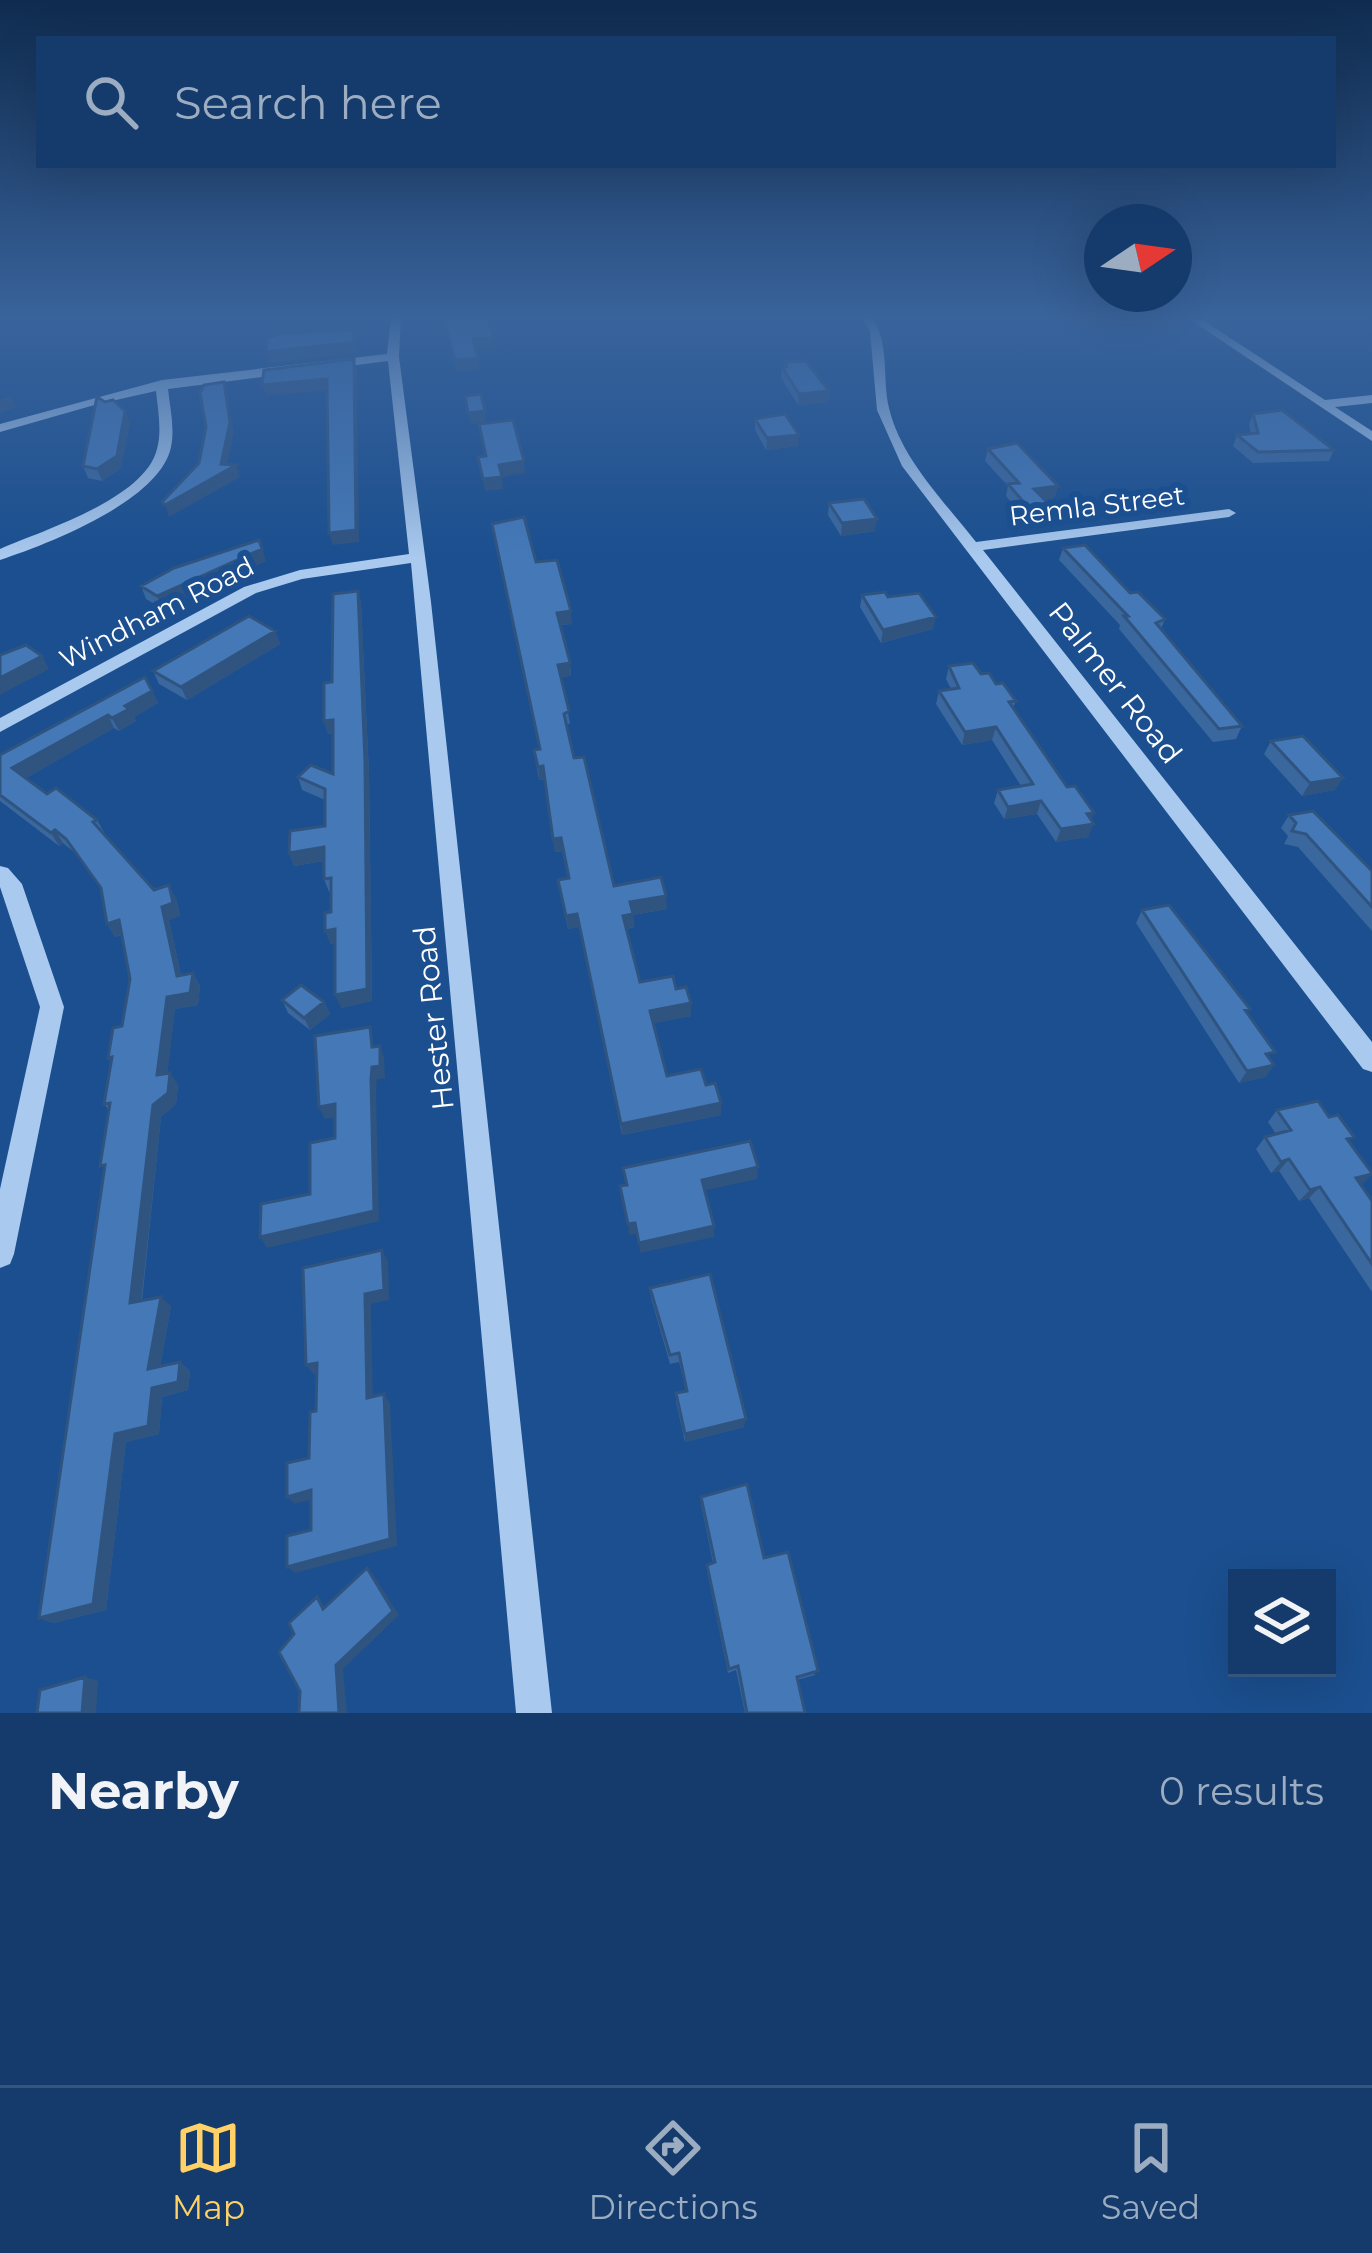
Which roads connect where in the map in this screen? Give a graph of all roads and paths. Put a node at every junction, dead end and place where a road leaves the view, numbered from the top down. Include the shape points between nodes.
1 (102, 397) edge
2 (162, 397) edge
3 (398, 397) edge
4 (882, 397) edge
5 (1313, 397) edge
6 (1372, 399) edge
7 (1324, 404) junction
8 (0, 428) edge
9 (1372, 437) edge
10 (1229, 513) dead end
11 (971, 547) junction
12 (0, 555) edge
13 (416, 558) junction
14 (0, 726) edge
15 (0, 874) edge
16 (1372, 1061) edge
17 (0, 1254) edge
18 (534, 1713) edge

1 - 8 street
2 - 12 street via 164,452 153,475
3 - 13 street, Hester Road
4 - 11 street, Palmer Road via 909,466
5 - 7 street
6 - 7 street
7 - 9 street
10 - 11 street, Remla Street
11 - 16 street, Palmer Road
13 - 14 street, Windham Road via 300,574 250,590
13 - 18 street, Hester Road
15 - 17 street via 11,884 52,1007

